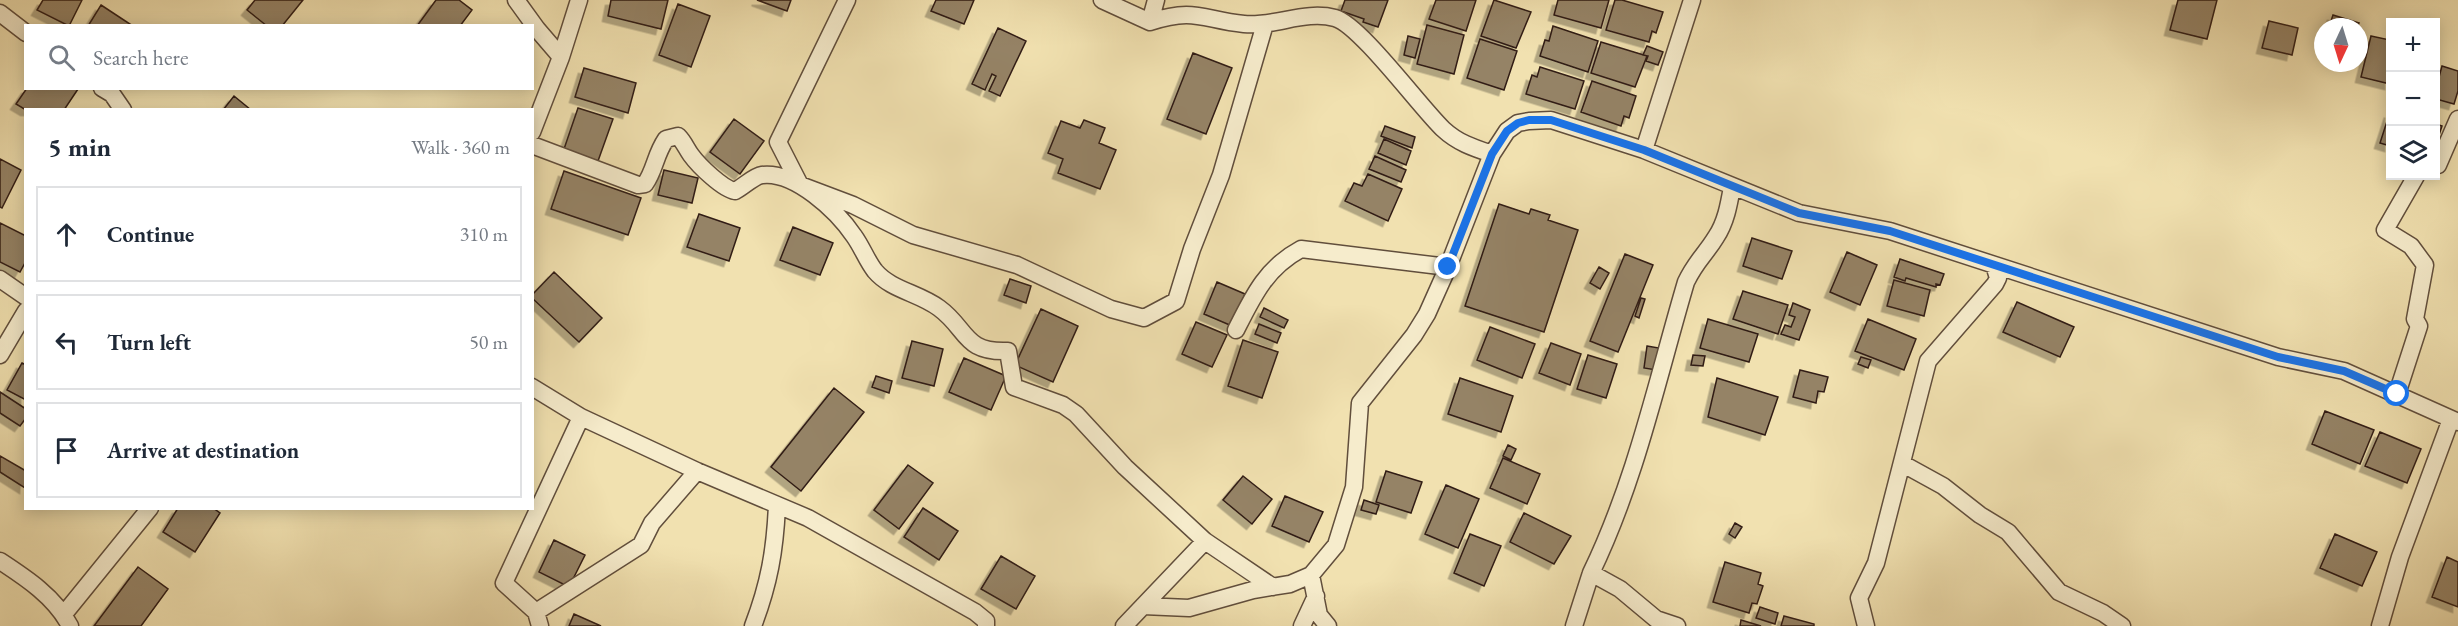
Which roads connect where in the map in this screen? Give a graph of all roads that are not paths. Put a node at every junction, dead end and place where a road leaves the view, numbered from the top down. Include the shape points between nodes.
1 (516, 0) edge
2 (579, 0) edge
3 (848, 0) edge
4 (1102, 0) edge
5 (1156, 0) edge
6 (1692, 0) edge
7 (0, 13) edge
8 (1150, 22) junction
9 (533, 24) edge
10 (1265, 24) junction
11 (534, 25) edge
12 (24, 31) edge
13 (561, 57) junction
14 (105, 90) edge
15 (122, 108) edge
16 (2458, 119) edge
17 (534, 127) edge
18 (534, 146) edge
19 (1644, 150) junction
20 (1492, 154) junction
21 (2440, 160) edge
22 (2414, 180) edge
23 (800, 185) junction
24 (1732, 187) junction
25 (1994, 265) junction
26 (1448, 267) junction
27 (0, 279) edge
28 (24, 296) edge
29 (24, 314) edge
30 (1236, 330) dead end
31 (0, 355) edge
32 (534, 388) edge
33 (2397, 394) junction
34 (581, 417) junction
35 (2454, 421) edge
36 (1904, 464) junction
37 (697, 471) junction
38 (777, 506) junction
39 (149, 510) edge
40 (1205, 542) junction
41 (0, 561) edge
42 (1591, 573) junction
43 (1311, 576) junction
44 (1273, 587) junction
45 (1316, 596) junction
46 (1143, 606) junction
47 (538, 619) edge
48 (67, 620) edge
49 (753, 626) edge
50 (986, 626) edge
51 (1124, 626) edge
52 (1302, 626) edge
53 (1328, 626) edge
54 (1574, 626) edge
55 (1677, 626) edge
56 (1866, 626) edge
57 (2121, 626) edge
58 (2380, 626) edge

1 - 9 street
2 - 13 street
3 - 23 street via 778,142
4 - 8 street
5 - 8 street
6 - 19 street
7 - 12 street
8 - 10 street via 1172,15 1196,14 1244,24
10 - 20 street via 1319,15 1338,19 1371,48 1444,129 1461,143
10 - 23 street via 1221,175 1176,301 1144,318 1111,309 1017,265 913,235 853,205
11 - 13 street
13 - 17 street
14 - 15 street
16 - 21 street
18 - 23 street via 638,185 645,184 650,177 657,152 666,139 678,136 726,189 735,191 760,175
19 - 20 street via 1551,120 1529,120 1507,131
19 - 24 street
20 - 26 street
22 - 33 street via 2385,230 2411,246 2425,265 2415,319 2419,326
23 - 40 street via 830,208 885,280 939,308 963,335 984,350 1008,351 1014,387 1063,405 1076,414 1125,467
24 - 25 street via 1799,213 1890,231
24 - 42 street via 1725,219 1686,282 1641,446
25 - 33 street via 2278,357 2344,371
25 - 36 street via 1998,278 1995,284 1928,361
26 - 30 street via 1301,249 1286,257 1256,290
26 - 43 street via 1414,335 1360,403 1354,487 1343,526 1336,545
27 - 28 street
29 - 31 street
32 - 34 street
33 - 35 street
34 - 37 street
34 - 47 street via 504,583
35 - 58 street via 2400,557
36 - 56 street via 1876,563 1859,598
36 - 57 street via 2008,532 2059,592
37 - 38 street
37 - 47 street via 652,523 641,545
38 - 49 street via 775,549
38 - 50 street via 860,545 965,606 986,621
39 - 48 street
40 - 44 street
40 - 46 street
41 - 48 street via 31,582
42 - 54 street
42 - 55 street via 1620,589 1656,620
43 - 44 street
43 - 45 street
44 - 46 street via 1189,608
45 - 52 street
45 - 53 street via 1319,615
46 - 51 street

